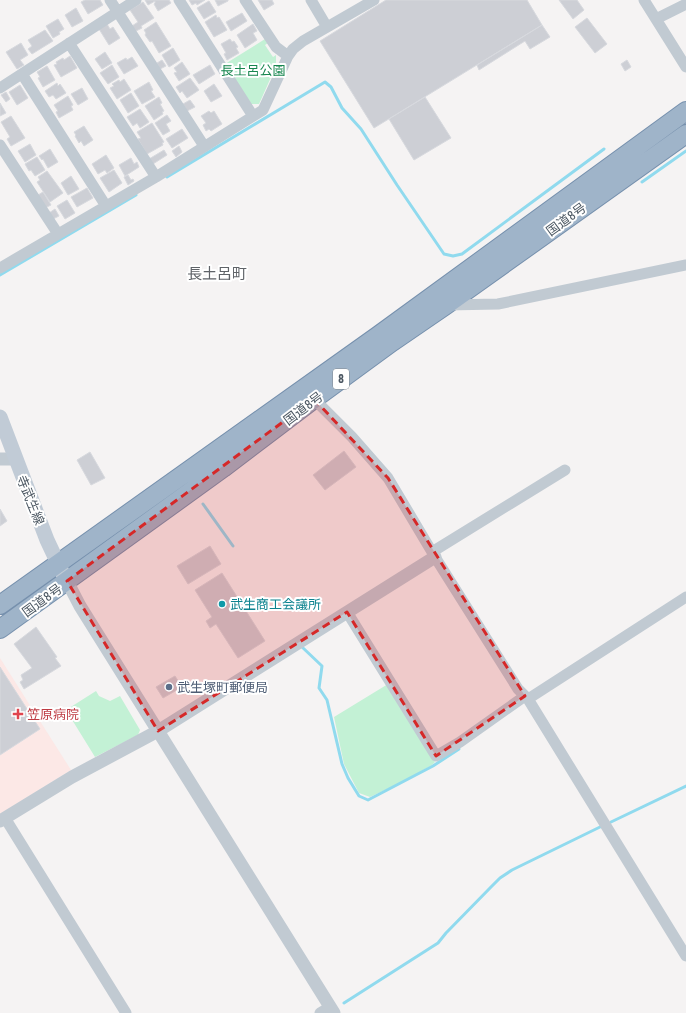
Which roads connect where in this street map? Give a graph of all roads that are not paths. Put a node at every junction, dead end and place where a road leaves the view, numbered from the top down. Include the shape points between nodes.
1 (110, 0) edge
2 (136, 0) edge
3 (178, 0) edge
4 (245, 0) edge
5 (311, 0) edge
6 (374, 0) edge
7 (644, 0) edge
8 (686, 4) edge
9 (118, 12) junction
10 (656, 19) junction
11 (327, 27) junction
12 (69, 43) junction
13 (288, 56) junction
14 (686, 67) edge
15 (22, 74) junction
16 (0, 88) edge
17 (686, 111) edge
18 (253, 116) junction
19 (686, 134) edge
20 (0, 145) edge
21 (204, 146) junction
22 (156, 177) junction
23 (106, 206) junction
24 (58, 234) junction
25 (686, 265) edge
26 (0, 268) edge
27 (446, 305) junction
28 (314, 400) junction
29 (0, 417) edge
30 (0, 459) edge
31 (15, 459) junction
32 (565, 470) dead end
33 (433, 554) junction
34 (58, 563) junction
35 (67, 581) junction
36 (686, 597) edge
37 (0, 606) edge
38 (347, 612) junction
39 (0, 629) edge
40 (526, 698) junction
41 (158, 731) junction
42 (2, 820) edge
43 (686, 956) edge
44 (328, 1011) edge
45 (126, 1013) edge

1 - 9 street
2 - 9 street
3 - 18 street
4 - 13 street via 276,47
5 - 11 street
6 - 11 street
7 - 10 street
8 - 10 street
9 - 12 street
9 - 21 street
10 - 14 street
11 - 13 street via 303,41
12 - 15 street
12 - 22 street
13 - 18 street via 263,110
15 - 16 street
15 - 23 street
17 - 34 highway, 国道8号 / 8 via 379,335
18 - 21 street
19 - 27 highway, 国道8号 / 8
20 - 24 street
21 - 22 street
22 - 23 street
23 - 24 street
24 - 26 street
25 - 27 street via 498,304
27 - 28 highway, 国道8号 / 8
28 - 33 street via 352,437 388,478
28 - 35 highway, 国道8号 / 8
29 - 31 main road, 寺武生線
30 - 31 street
31 - 34 main road, 寺武生線
32 - 33 street
33 - 38 street
33 - 40 street
34 - 35 main road, 寺武生線
34 - 37 highway, 国道8号 / 8
35 - 39 highway, 国道8号 / 8
35 - 41 street
36 - 40 street
38 - 40 street via 436,756
38 - 41 street
40 - 43 street
41 - 42 street via 72,777
41 - 44 street
42 - 45 street

